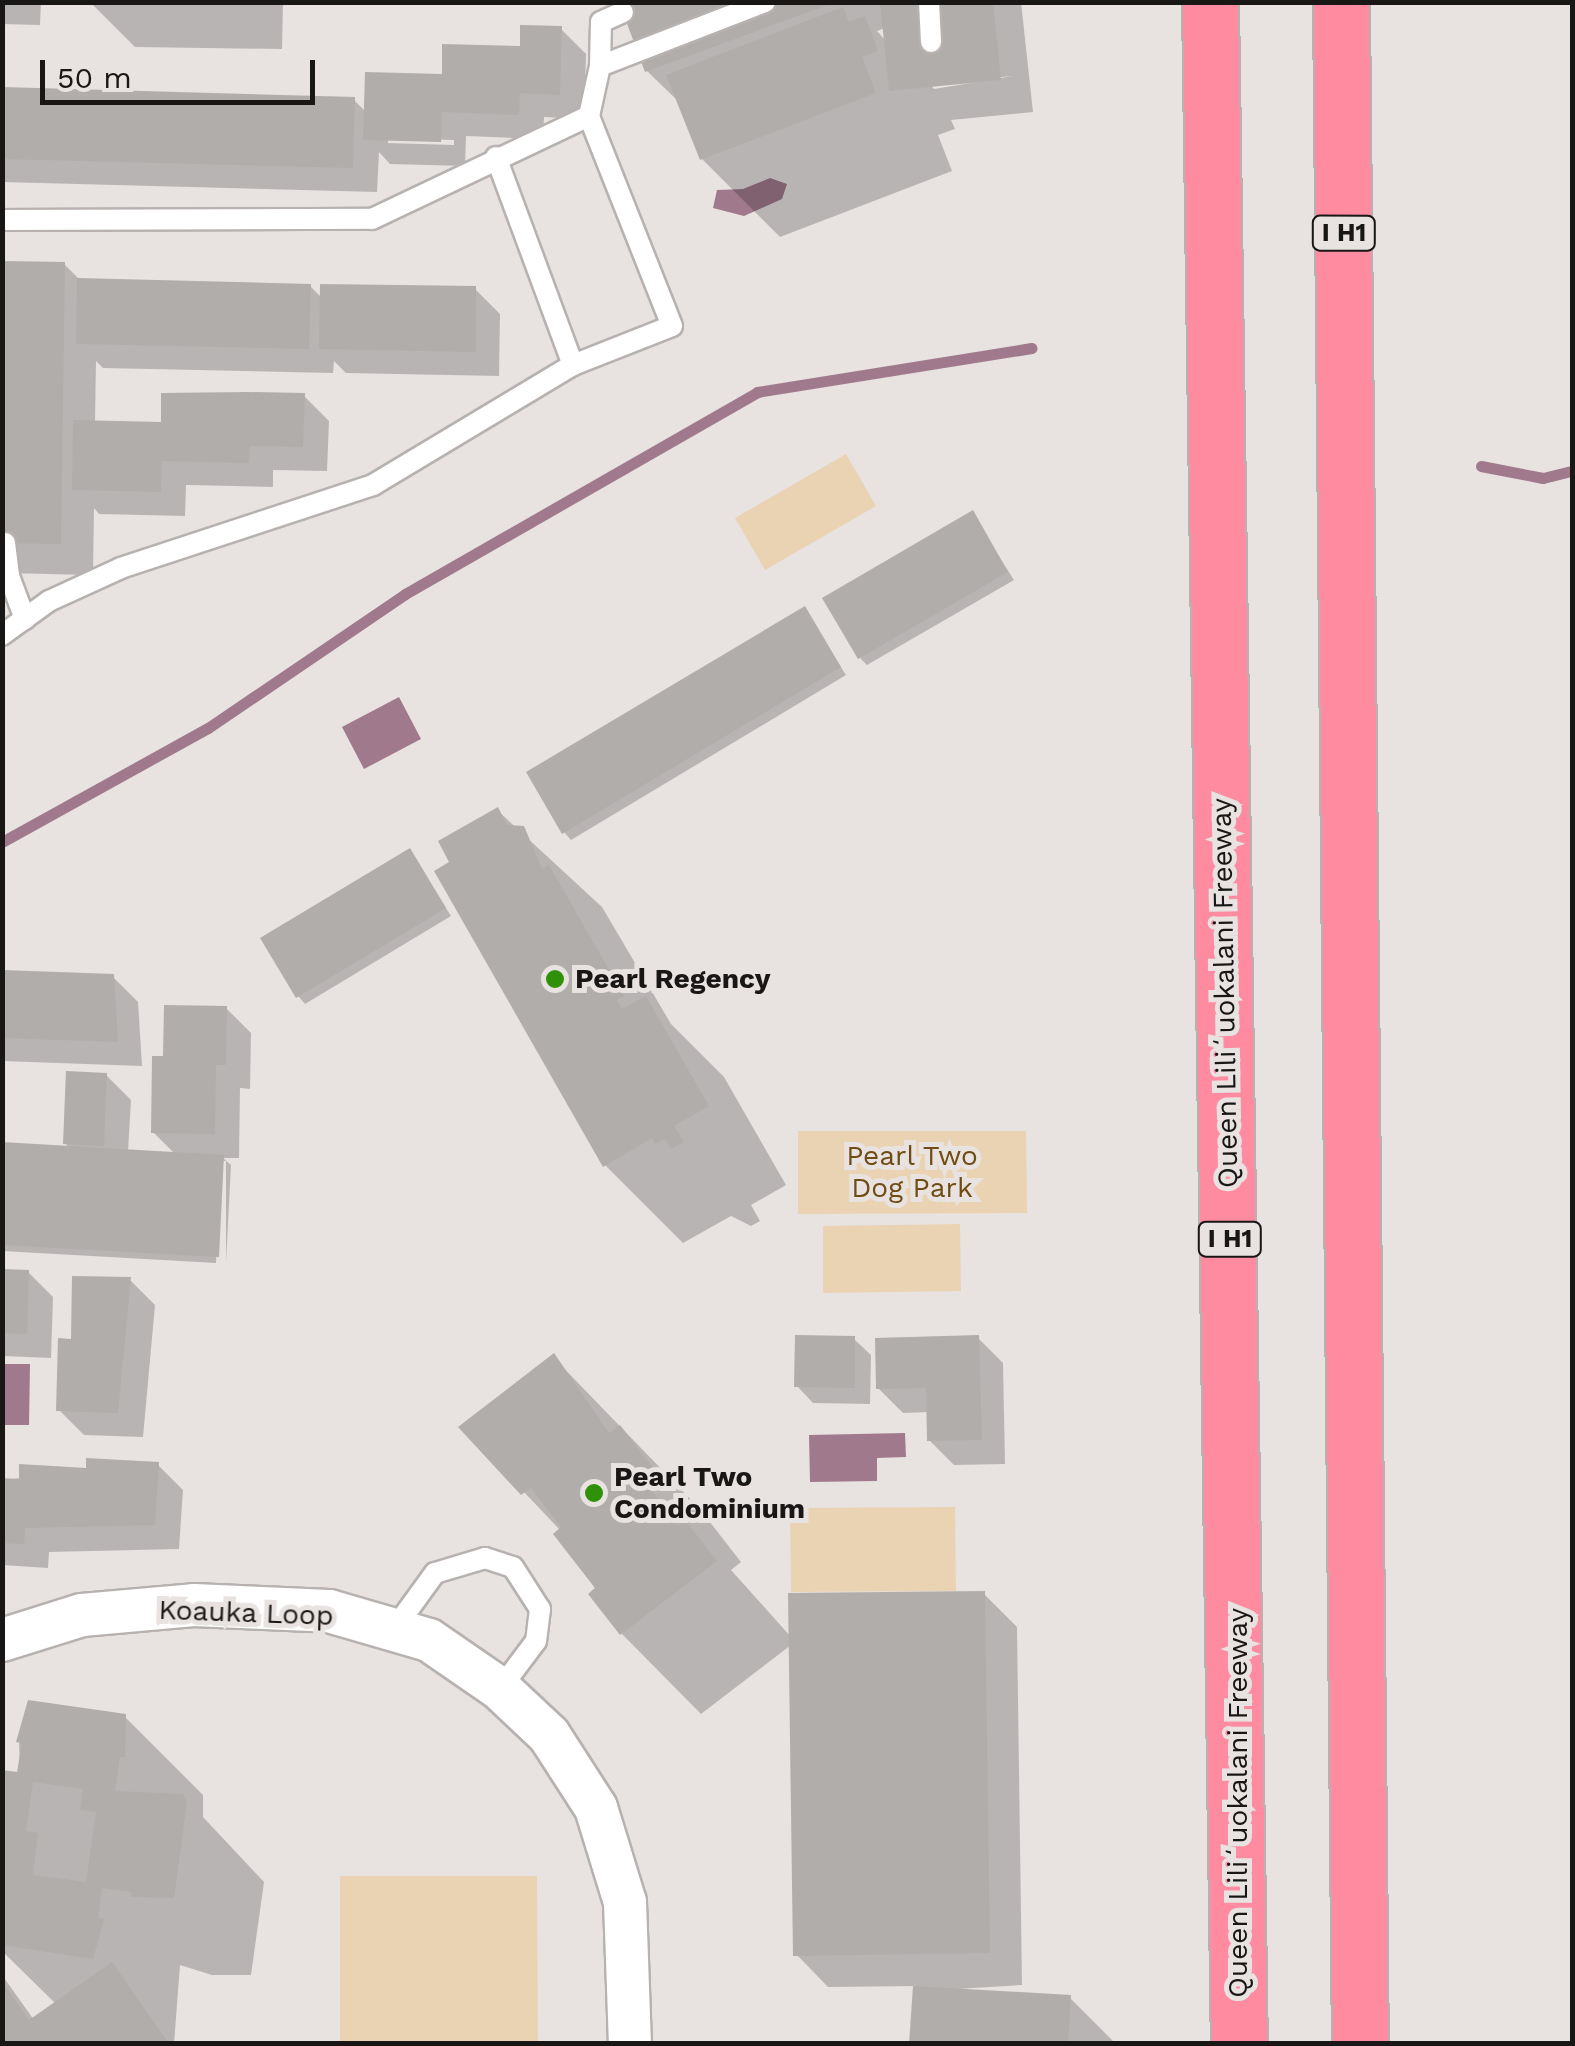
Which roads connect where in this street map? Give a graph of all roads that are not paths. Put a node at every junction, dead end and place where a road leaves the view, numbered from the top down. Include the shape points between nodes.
1 (766, 2) edge
2 (930, 2) edge
3 (1210, 2) edge
4 (1341, 2) edge
5 (623, 12) dead end
6 (931, 42) dead end
7 (600, 66) junction
8 (589, 116) junction
9 (496, 158) junction
10 (2, 220) edge
11 (574, 365) junction
12 (5, 543) dead end
13 (25, 619) junction
14 (2, 635) edge
15 (395, 1628) junction
16 (2, 1640) edge
17 (500, 1689) junction
18 (630, 2044) edge
19 (1239, 2044) edge
20 (1360, 2044) edge

1 - 7 lane
2 - 6 lane
3 - 19 highway, Queen Liliʻuokalani Freeway / I H1
4 - 20 highway, I H1
5 - 7 lane via 601,22
7 - 8 lane
8 - 9 lane
8 - 11 lane via 672,326
9 - 10 lane via 372,219
9 - 11 lane
11 - 13 lane via 372,485 121,568
12 - 13 lane via 8,576
13 - 14 lane
15 - 16 street, Koauka Loop via 330,1611 194,1605 82,1615
15 - 17 street, Koauka Loop via 430,1640
15 - 17 lane via 435,1572 485,1558 513,1567 540,1609 536,1641
17 - 18 street, Koauka Loop via 549,1735 596,1808 626,1902

